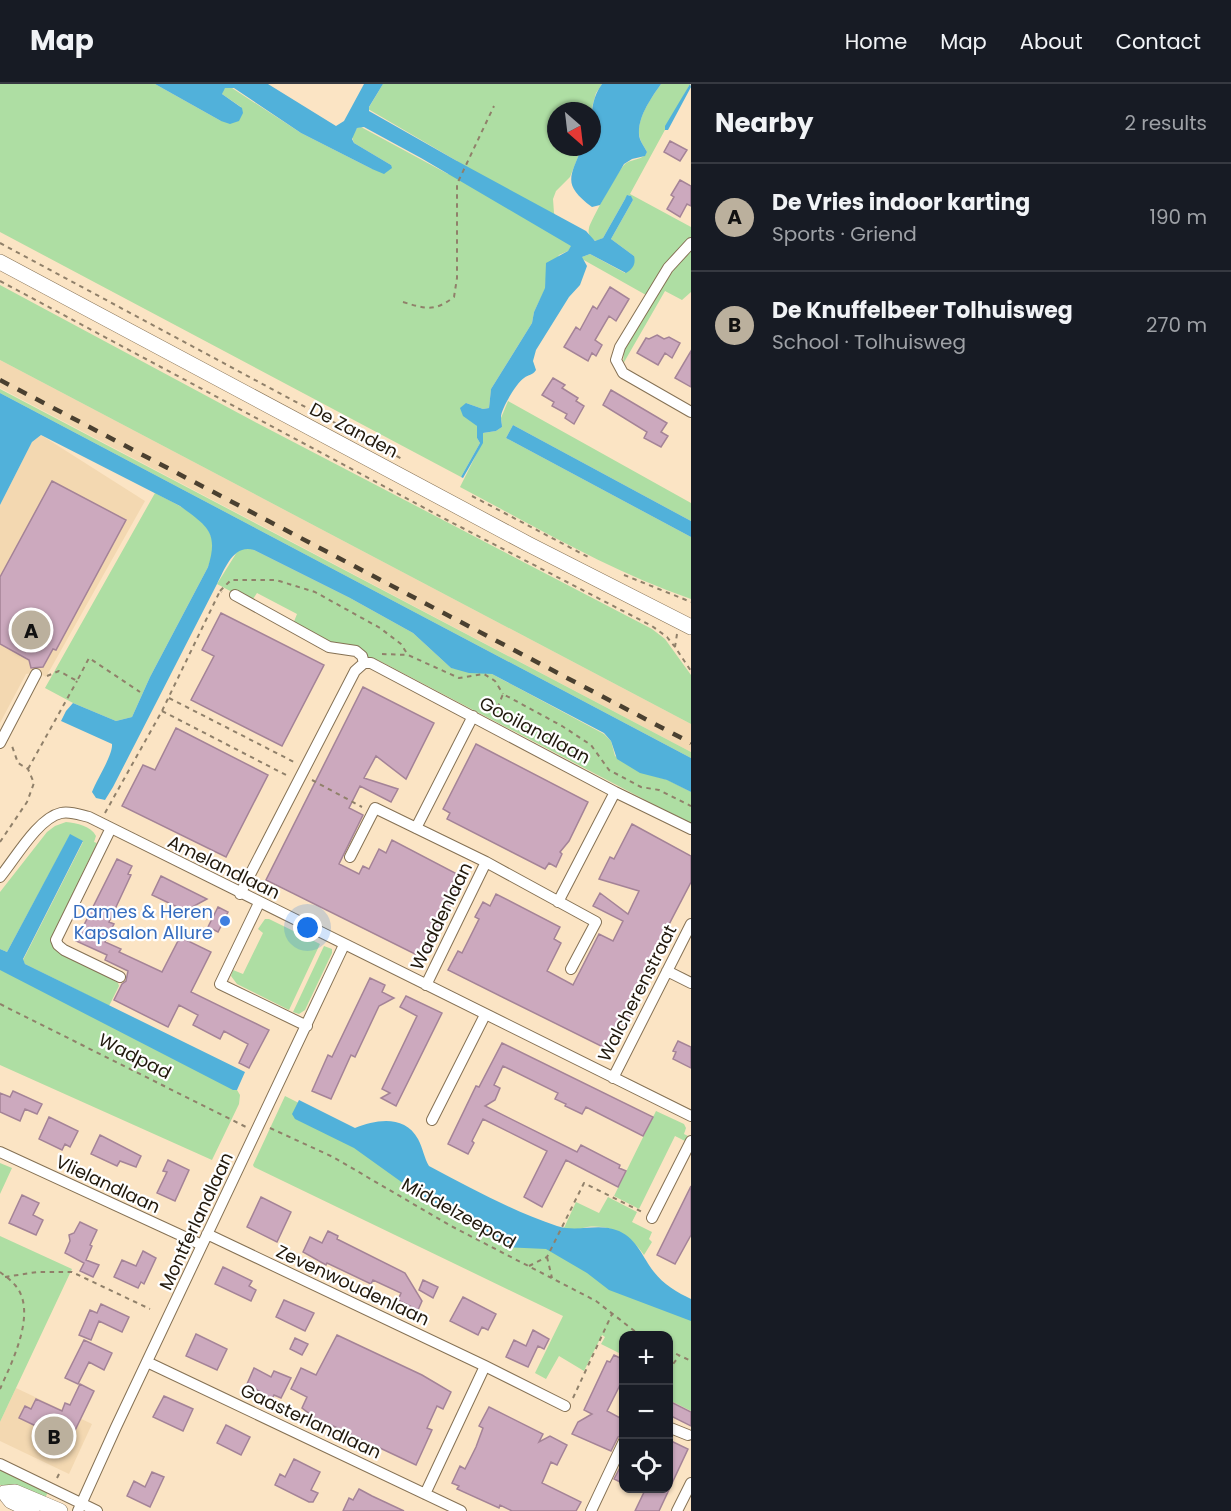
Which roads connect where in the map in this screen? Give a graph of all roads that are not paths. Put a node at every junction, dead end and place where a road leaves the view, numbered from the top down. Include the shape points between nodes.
1 (691, 243) edge
2 (0, 262) edge
3 (691, 412) edge
4 (235, 595) road end
5 (685, 628) edge
6 (368, 663) junction
7 (40, 676) road end
8 (473, 716) junction
9 (5, 742) edge
10 (615, 792) junction
11 (416, 828) junction
12 (691, 829) edge
13 (110, 830) junction
14 (350, 857) dead end
15 (486, 862) junction
16 (0, 877) edge
17 (240, 894) junction
18 (558, 902) junction
19 (259, 903) junction
20 (691, 924) edge
21 (344, 945) junction
22 (571, 969) dead end
23 (667, 971) junction
24 (120, 977) dead end
25 (691, 983) edge
26 (426, 985) junction
27 (485, 1015) junction
28 (307, 1026) junction
29 (613, 1078) junction
30 (691, 1116) edge
31 (432, 1120) dead end
32 (691, 1141) edge
33 (0, 1152) edge
34 (652, 1218) road end
35 (207, 1234) junction
36 (202, 1245) junction
37 (147, 1362) junction
38 (485, 1366) junction
39 (565, 1406) road end
40 (673, 1429) edge
41 (688, 1435) dead end
42 (619, 1452) edge
43 (0, 1464) edge
44 (691, 1483) edge
45 (2, 1492) edge
46 (425, 1494) junction
47 (80, 1507) edge
48 (32, 1511) edge
49 (60, 1511) edge
50 (97, 1511) edge
51 (461, 1511) edge
52 (591, 1511) edge
53 (677, 1511) edge

1 - 3 street via 668,268 616,360 623,373
2 - 5 main road, De Zanden
4 - 6 street, Gooilandlaan via 329,647 356,651
6 - 8 street, Gooilandlaan
6 - 17 street via 355,671
7 - 9 street
8 - 10 street, Gooilandlaan
8 - 11 street
10 - 12 street, Gooilandlaan
10 - 18 street
11 - 14 street via 375,808
11 - 15 street
13 - 16 street, Amelandlaan via 89,817 60,813 43,823
13 - 17 street, Amelandlaan
13 - 24 street via 56,940 63,950
15 - 18 street
15 - 26 street, Waddenlaan
17 - 19 street, Amelandlaan
18 - 22 street via 596,922
19 - 21 street, Amelandlaan
19 - 28 street via 220,984
20 - 23 street, Walcherenstraat
21 - 26 street, Amelandlaan
21 - 28 street, Montferlandlaan
23 - 25 street
23 - 29 street, Walcherenstraat
26 - 27 street, Amelandlaan
27 - 29 street, Amelandlaan
27 - 31 street
28 - 35 street, Montferlandlaan
29 - 30 street, Amelandlaan
32 - 34 street
33 - 36 street, Vlielandlaan
35 - 36 street, Montferlandlaan
35 - 38 street, Zevenwoudenlaan
36 - 37 street, Montferlandlaan
37 - 46 street, Gaasterlandlaan
37 - 47 street, Montferlandlaan
38 - 39 street, Zevenwoudenlaan
38 - 46 street
40 - 41 street
42 - 52 street
43 - 47 street
44 - 53 street
45 - 48 main road
45 - 49 main road via 15,1492
46 - 51 street, Gaasterlandlaan
47 - 50 street

